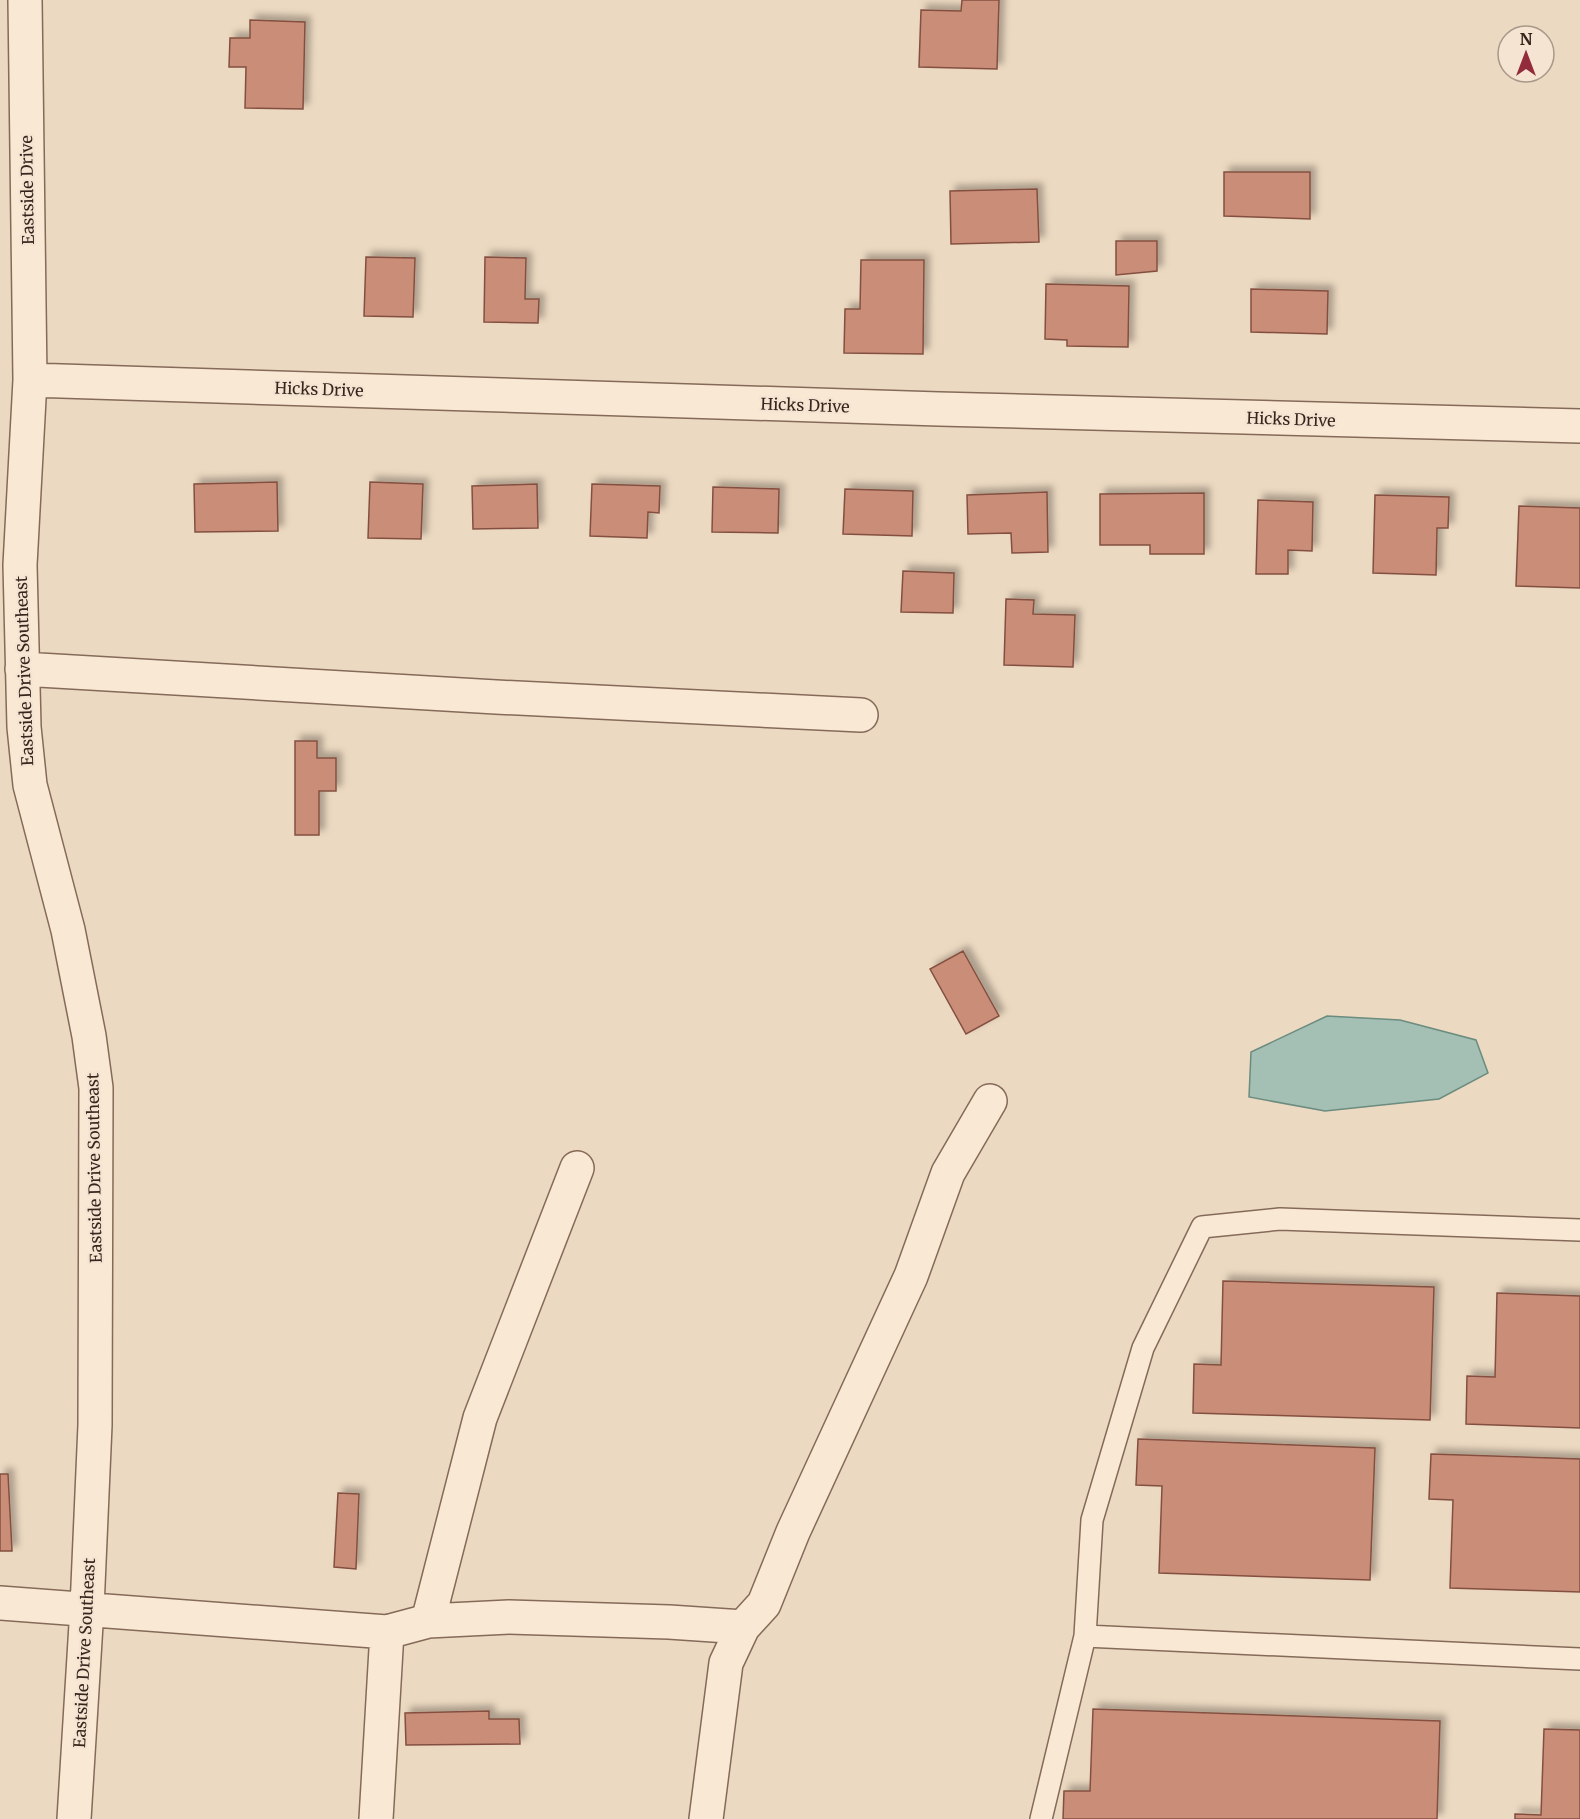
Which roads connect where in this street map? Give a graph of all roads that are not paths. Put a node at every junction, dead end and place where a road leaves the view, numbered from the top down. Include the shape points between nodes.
1 (25, 0) edge
2 (30, 380) junction
3 (1580, 426) edge
4 (22, 669) junction
5 (861, 715) dead end
6 (990, 1101) dead end
7 (577, 1168) dead end
8 (1580, 1230) edge
9 (0, 1603) edge
10 (87, 1608) junction
11 (428, 1621) junction
12 (743, 1628) junction
13 (387, 1632) junction
14 (1084, 1636) junction
15 (1580, 1659) edge
16 (74, 1819) edge
17 (376, 1819) edge
18 (706, 1819) edge
19 (1041, 1819) edge

1 - 2 street, Eastside Drive
2 - 3 street, Hicks Drive
2 - 4 street, Eastside Drive Southeast via 20,565
4 - 5 street
4 - 10 street, Eastside Drive Southeast via 30,785 69,930 96,1088 95,1425
6 - 12 street via 948,1173 911,1276 764,1604
7 - 11 street via 480,1418
8 - 14 lane via 1280,1219 1203,1227 1143,1348 1092,1520
9 - 10 street
10 - 13 street
10 - 16 street, Eastside Drive Southeast
11 - 12 street via 509,1617
11 - 13 street
12 - 18 street via 726,1663
13 - 17 street
14 - 15 lane
14 - 19 lane

